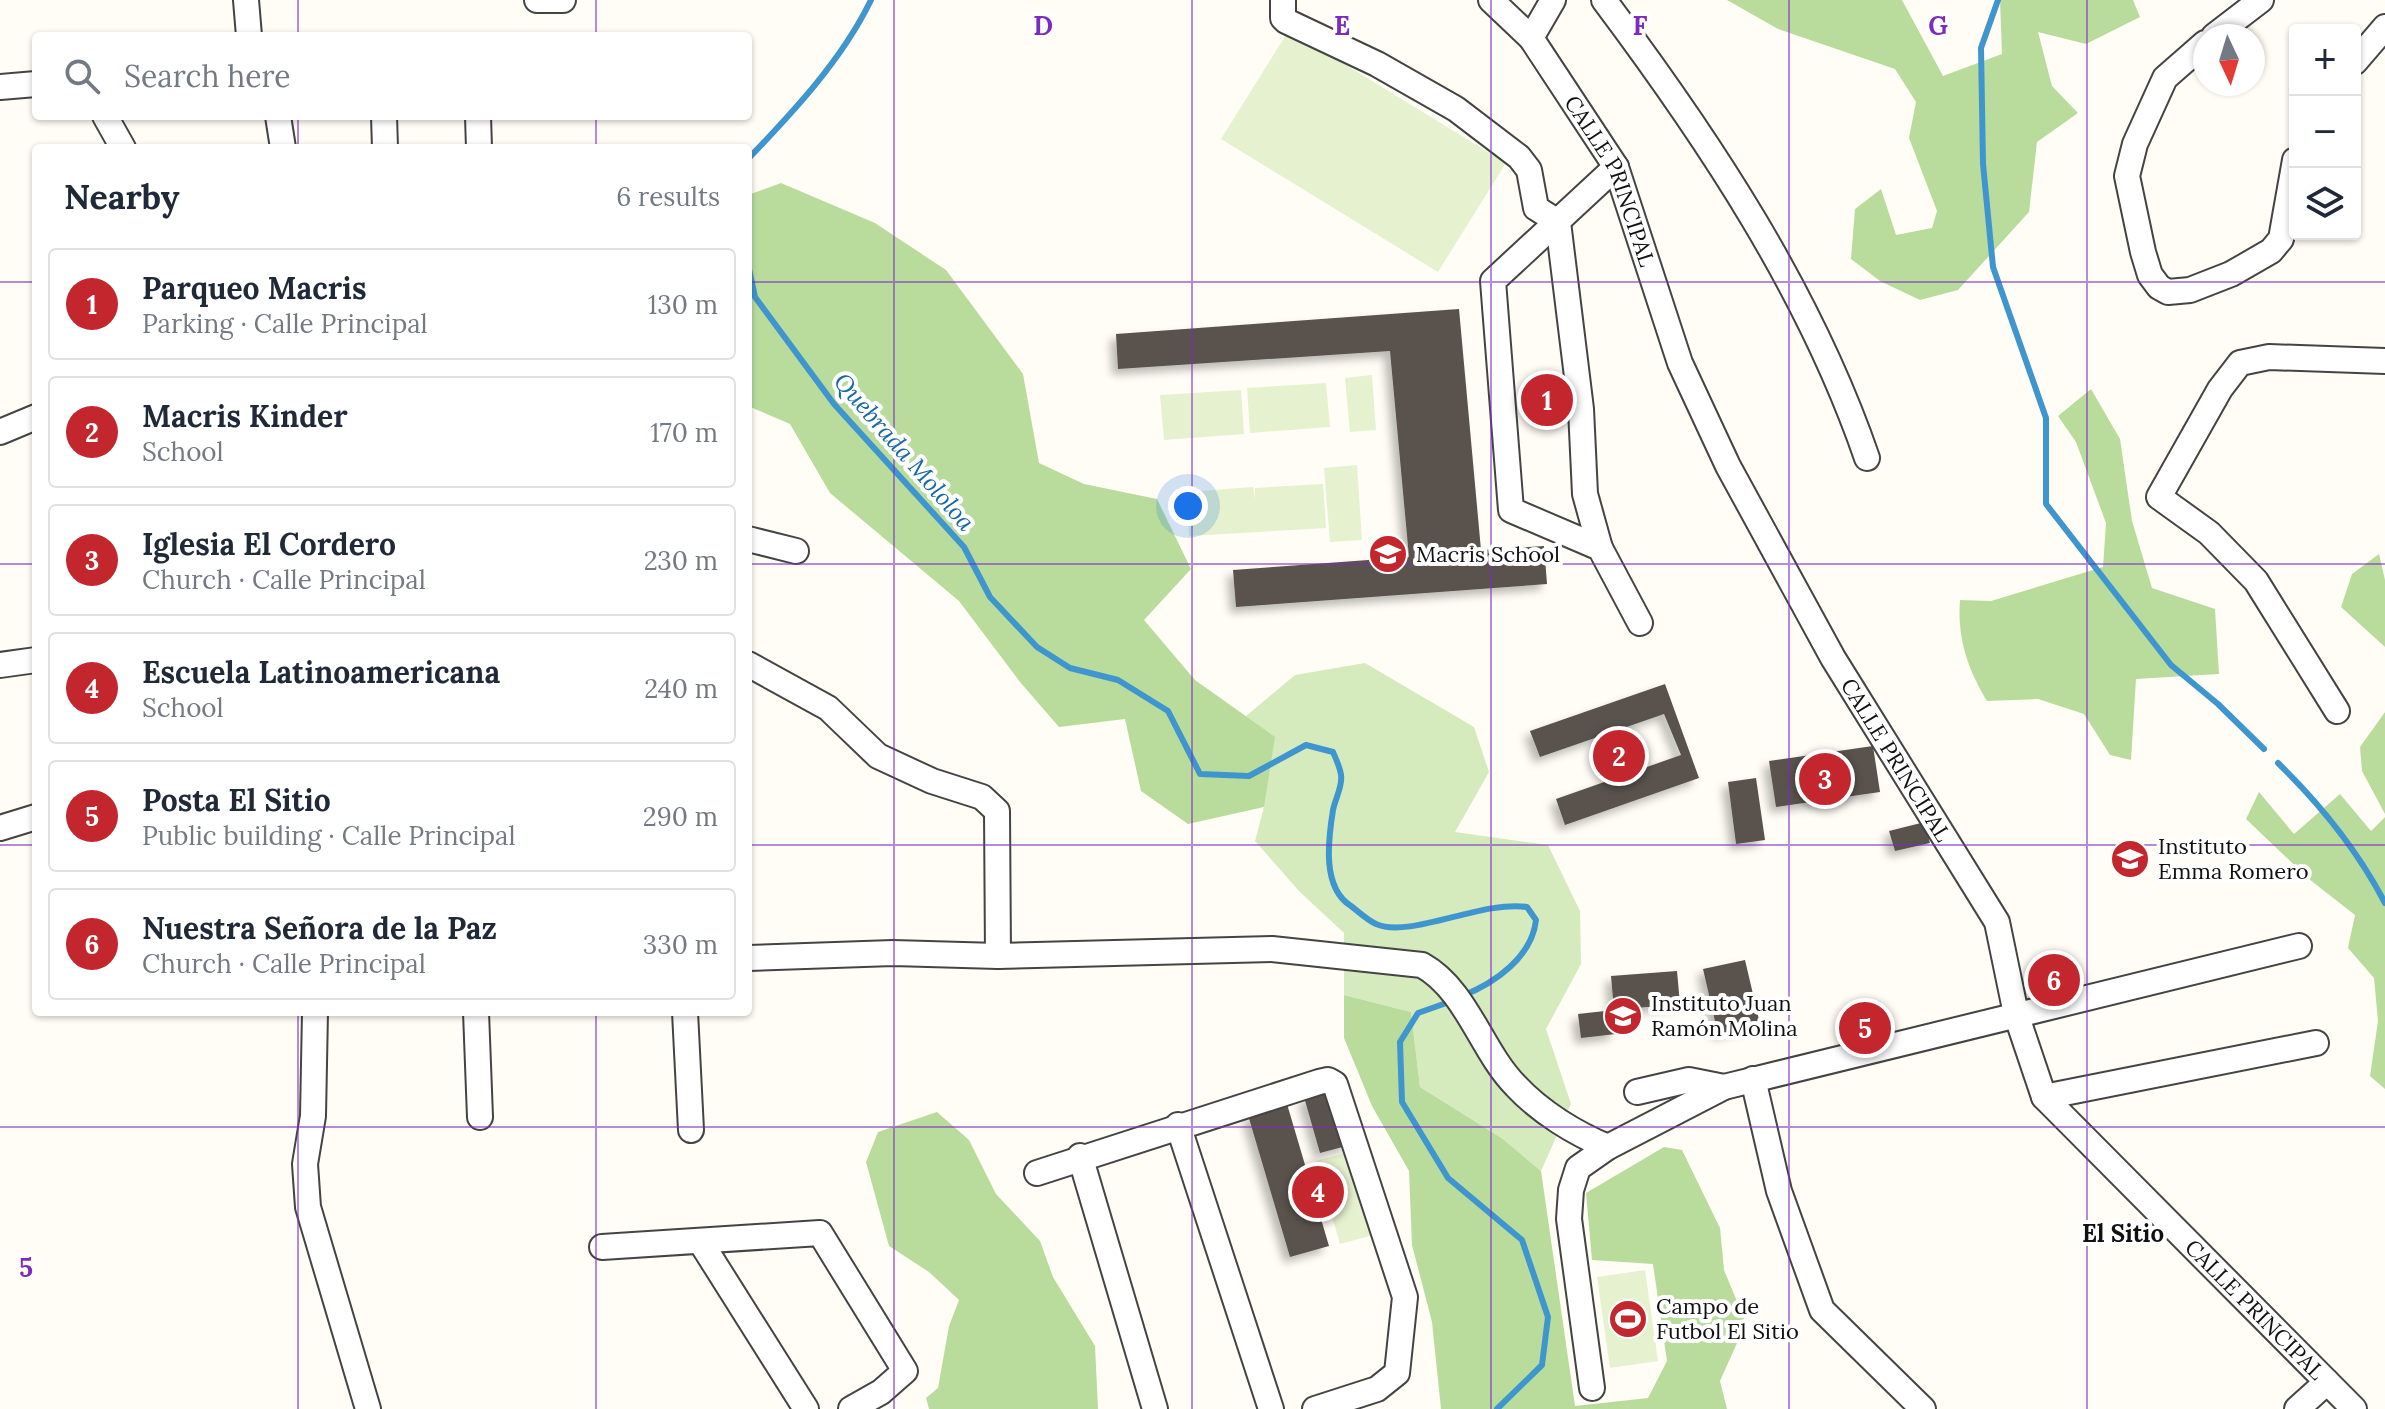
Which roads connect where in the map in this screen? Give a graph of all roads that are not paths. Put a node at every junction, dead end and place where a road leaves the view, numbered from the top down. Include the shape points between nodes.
1 (537, 0) edge
2 (563, 0) edge
3 (1283, 0) edge
4 (1491, 0) edge
5 (1553, 0) edge
6 (1604, 0) edge
7 (2261, 0) edge
8 (253, 3) edge
9 (2228, 10) edge
10 (2385, 27) edge
11 (249, 32) edge
12 (1531, 38) junction
13 (2193, 54) edge
14 (2361, 55) edge
15 (32, 84) edge
16 (0, 87) edge
17 (107, 120) edge
18 (279, 120) edge
19 (384, 120) edge
20 (478, 120) edge
21 (121, 144) edge
22 (282, 144) edge
23 (385, 144) edge
24 (479, 144) edge
25 (1616, 167) junction
26 (2294, 168) edge
27 (1558, 222) junction
28 (2385, 361) edge
29 (32, 419) edge
30 (0, 432) edge
31 (1867, 458) dead end
32 (752, 540) edge
33 (1600, 548) junction
34 (796, 551) dead end
35 (1640, 623) dead end
36 (32, 661) edge
37 (0, 665) edge
38 (752, 666) edge
39 (2337, 711) dead end
40 (32, 818) edge
41 (0, 828) edge
42 (2299, 946) dead end
43 (998, 956) junction
44 (752, 958) edge
45 (2016, 1014) junction
46 (315, 1016) edge
47 (476, 1016) edge
48 (685, 1016) edge
49 (2316, 1043) dead end
50 (1753, 1079) junction
51 (1724, 1087) junction
52 (1637, 1092) dead end
53 (2044, 1097) junction
54 (480, 1117) dead end
55 (1178, 1125) junction
56 (691, 1130) dead end
57 (1608, 1147) junction
58 (1080, 1156) junction
59 (1037, 1173) dead end
60 (700, 1241) junction
61 (602, 1247) dead end
62 (2327, 1382) junction
63 (1592, 1388) dead end
64 (368, 1409) edge
65 (806, 1409) edge
66 (851, 1409) edge
67 (1155, 1409) edge
68 (1271, 1409) edge
69 (1315, 1409) edge
70 (1923, 1409) edge
71 (2297, 1409) edge
72 (2354, 1409) edge

1 - 2 street
3 - 27 street via 1286,21 1456,109 1519,157 1529,170 1536,208
4 - 12 street, CALLE PRINCIPAL
5 - 12 street
6 - 31 street via 1671,90 1753,219 1824,351
7 - 9 street
8 - 11 street
10 - 14 street
12 - 25 street, CALLE PRINCIPAL
13 - 26 street via 2165,78 2135,144 2127,176 2143,252 2159,287 2168,292 2190,290 2271,251 2281,239
15 - 16 street
17 - 21 street
18 - 22 street
19 - 23 street
20 - 24 street
25 - 27 street
25 - 45 street, CALLE PRINCIPAL via 1680,363 1728,466 1833,658 1997,922
27 - 33 street via 1581,409 1585,494
27 - 33 street via 1493,281 1511,510
28 - 39 street via 2269,357 2240,363 2159,497 2209,533 2256,581
29 - 30 street
32 - 34 street
33 - 35 street
36 - 37 street
38 - 43 street via 828,708 878,756 982,797 997,811
40 - 41 street
42 - 45 street
43 - 44 street
43 - 57 street via 1272,949 1422,965 1452,992 1515,1086 1586,1138
45 - 50 street
45 - 53 street, CALLE PRINCIPAL
46 - 64 street via 313,1116 305,1164 308,1207
47 - 54 street
48 - 56 street
49 - 53 street
50 - 51 street
50 - 70 street via 1779,1191 1822,1310
51 - 52 street via 1689,1080
51 - 57 street
53 - 62 street, CALLE PRINCIPAL
55 - 58 street
55 - 68 street
55 - 69 street via 1319,1082 1335,1084 1405,1297 1397,1373 1377,1389
57 - 63 street via 1578,1168 1570,1205
58 - 59 street
58 - 67 street
60 - 61 street
60 - 65 street
60 - 66 street via 820,1233 905,1371
62 - 71 street
62 - 72 street, CALLE PRINCIPAL

